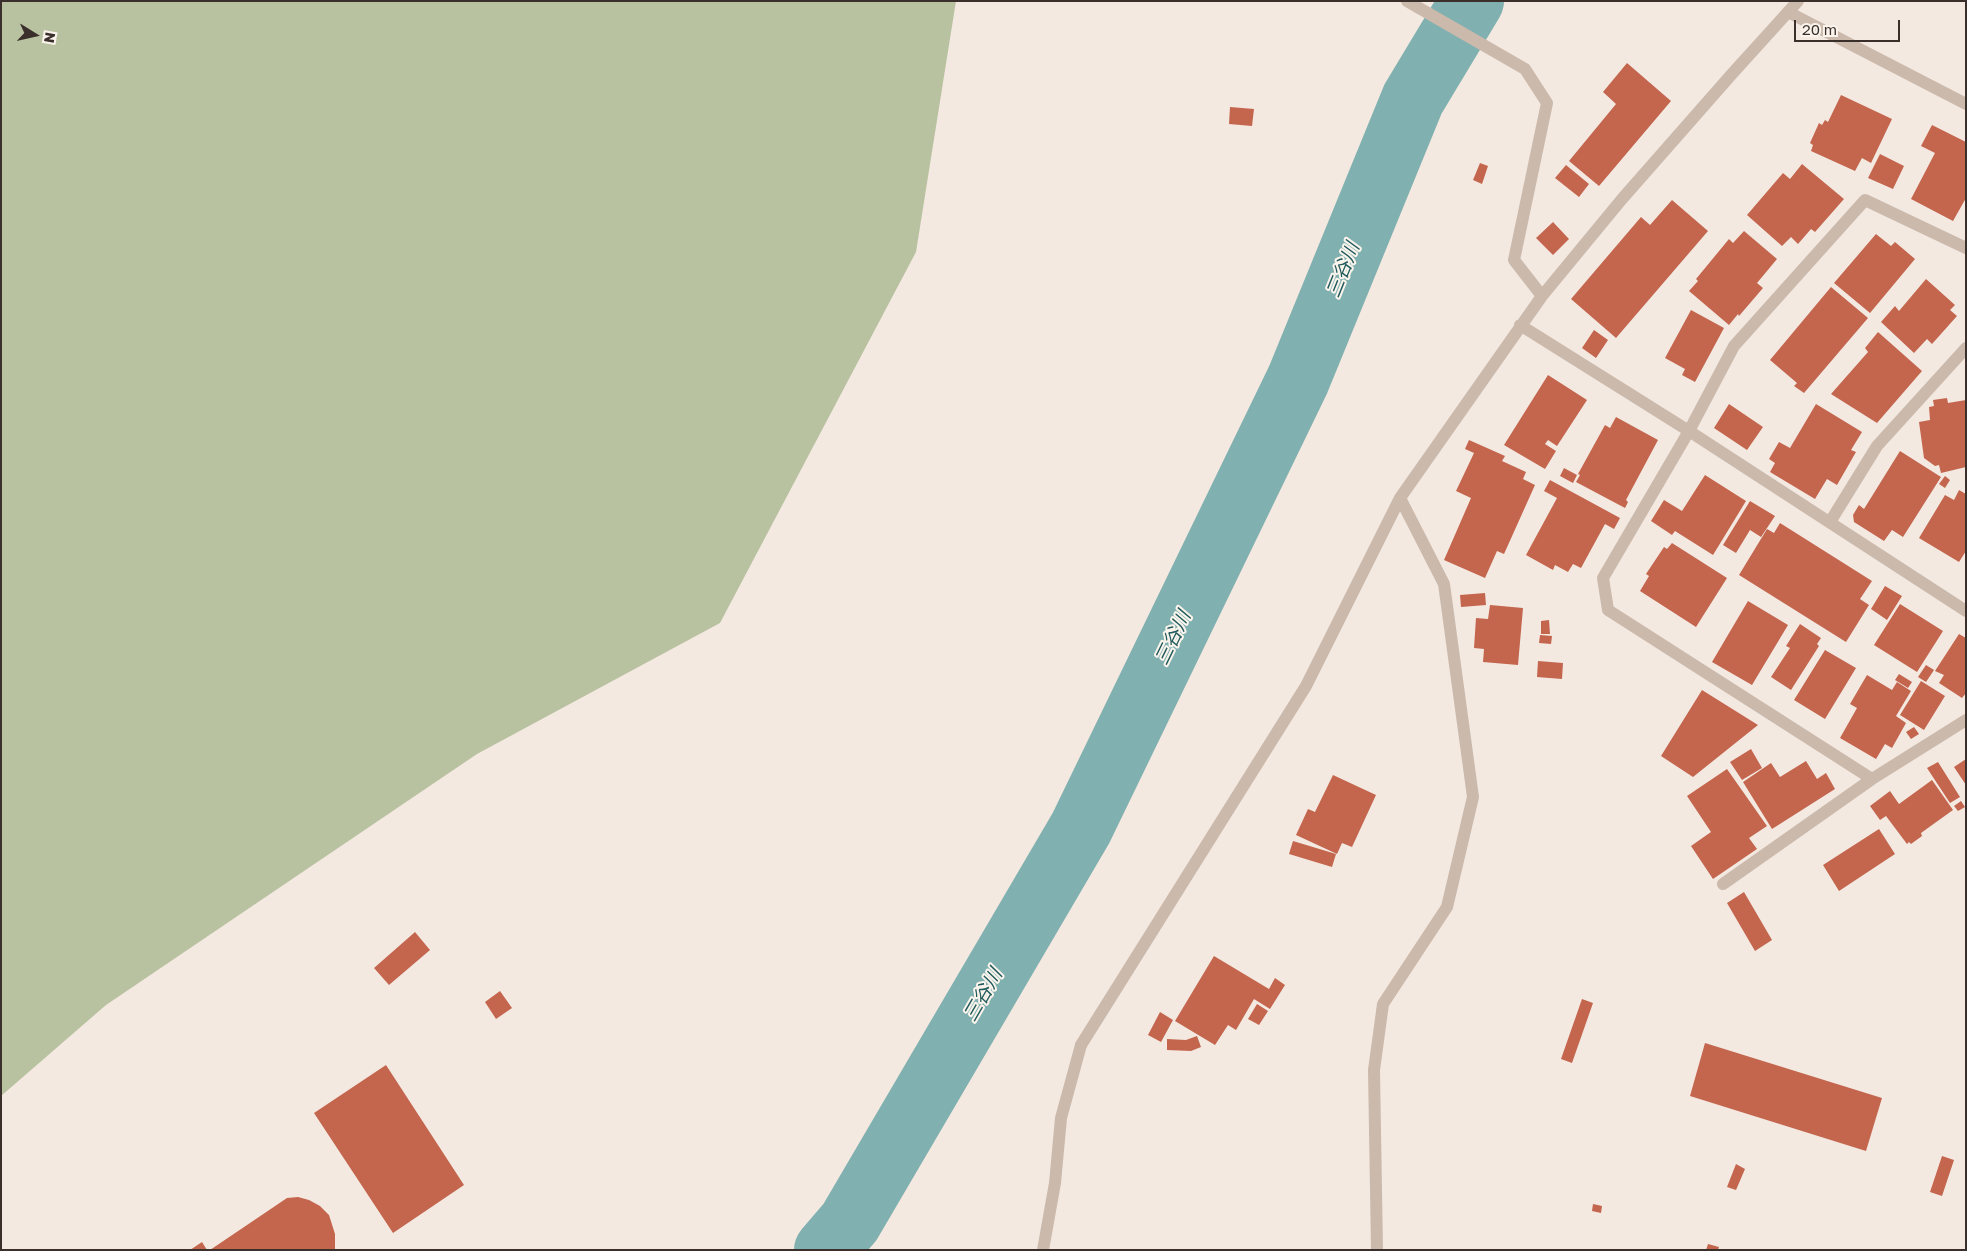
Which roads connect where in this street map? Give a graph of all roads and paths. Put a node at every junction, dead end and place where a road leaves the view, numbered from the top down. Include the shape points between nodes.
1 (1406, 1) edge
2 (1798, 1) edge
3 (1788, 12) junction
4 (1966, 104) edge
5 (1966, 248) edge
6 (1542, 296) junction
7 (1520, 325) junction
8 (1966, 348) edge
9 (1689, 431) junction
10 (1400, 498) junction
11 (1830, 522) junction
12 (1966, 611) edge
13 (1966, 720) edge
14 (1872, 780) junction
15 (1723, 884) dead end
16 (1044, 1249) edge
17 (1377, 1250) edge

1 - 6 street via 1525,69 1547,103 1514,260
2 - 3 street
3 - 4 street
3 - 6 street via 1628,192
5 - 9 street via 1866,200 1734,346
6 - 7 street
7 - 9 street
7 - 10 street
8 - 11 street via 1877,446
9 - 11 street
9 - 14 street via 1603,578 1608,610
10 - 16 street via 1306,686 1081,1045 1061,1118
10 - 17 street via 1444,584 1473,797 1447,907 1383,1004 1374,1070
11 - 12 street
13 - 14 street
14 - 15 street

